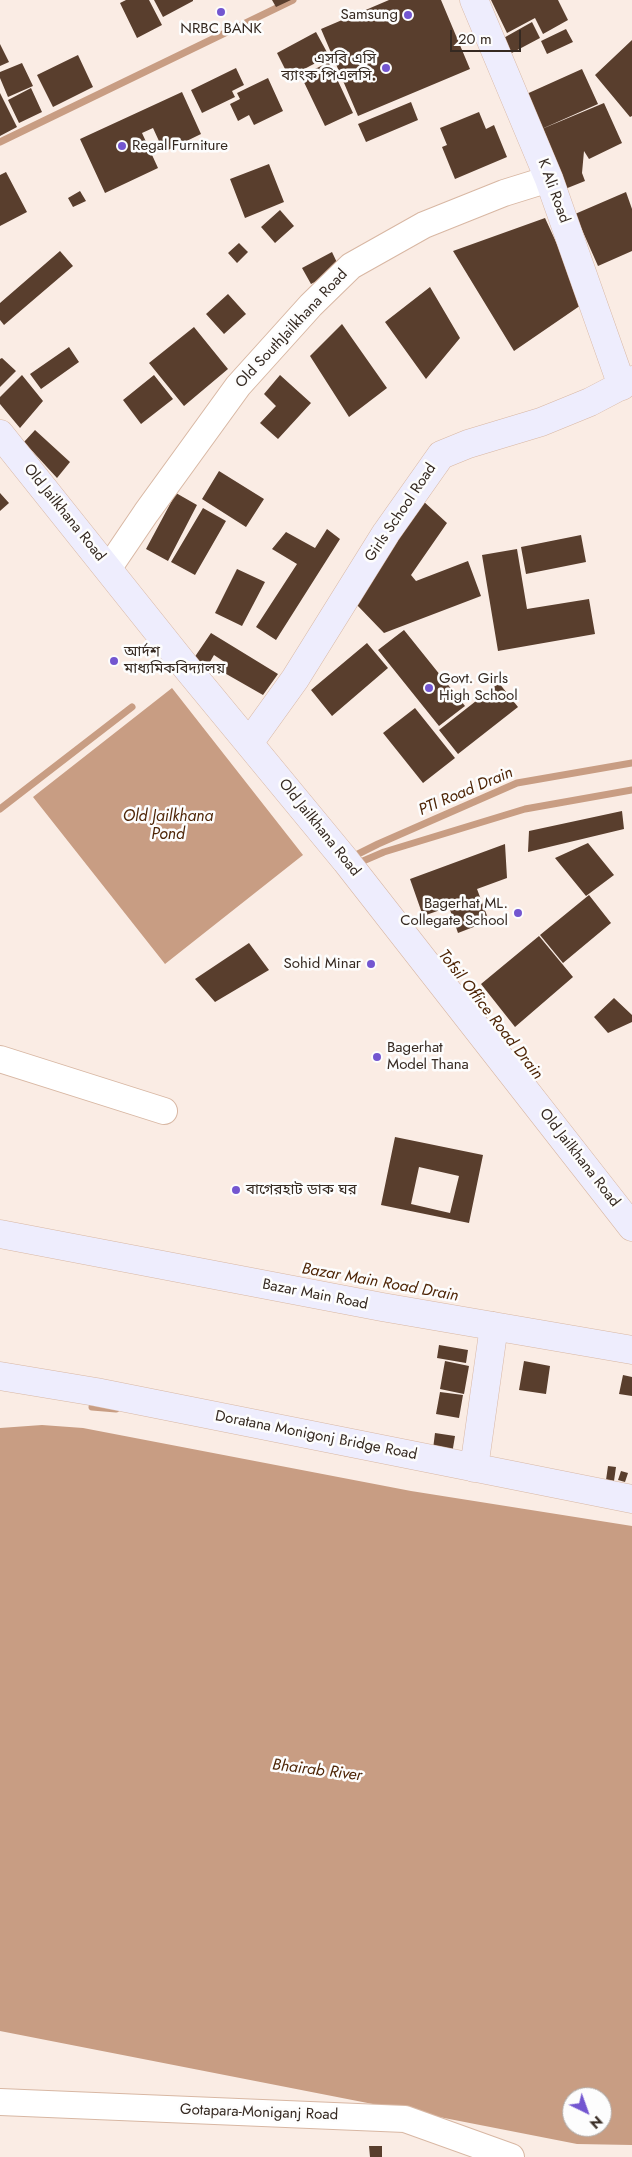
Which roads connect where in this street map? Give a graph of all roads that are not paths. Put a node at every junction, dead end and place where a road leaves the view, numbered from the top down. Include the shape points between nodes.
1 (474, 0) edge
2 (549, 179) junction
3 (627, 383) edge
4 (0, 434) edge
5 (108, 569) junction
6 (249, 742) junction
7 (0, 1059) edge
8 (164, 1112) dead end
9 (632, 1227) edge
10 (0, 1234) edge
11 (494, 1326) junction
12 (632, 1350) edge
13 (0, 1376) edge
14 (474, 1468) junction
15 (632, 1499) edge
16 (0, 2102) edge
17 (511, 2157) edge

1 - 2 street, K Ali Road
2 - 3 street, K Ali Road
2 - 5 street, Old SouthJailkhana Road via 424,225 351,266 310,305 238,386
3 - 6 street, Girls School Road via 541,422 441,455 386,533 295,679
4 - 5 street, Old Jailkhana Road
5 - 6 street, Old Jailkhana Road
6 - 9 street, Old Jailkhana Road via 451,993
7 - 8 street
10 - 11 street, Bazar Main Road
11 - 12 street, Bazar Main Road
11 - 14 street
13 - 14 street, Doratana Monigonj Bridge Road via 77,1388
14 - 15 street, Doratana Monigonj Bridge Road
16 - 17 street, Gotapara-Moniganj Road via 406,2119

